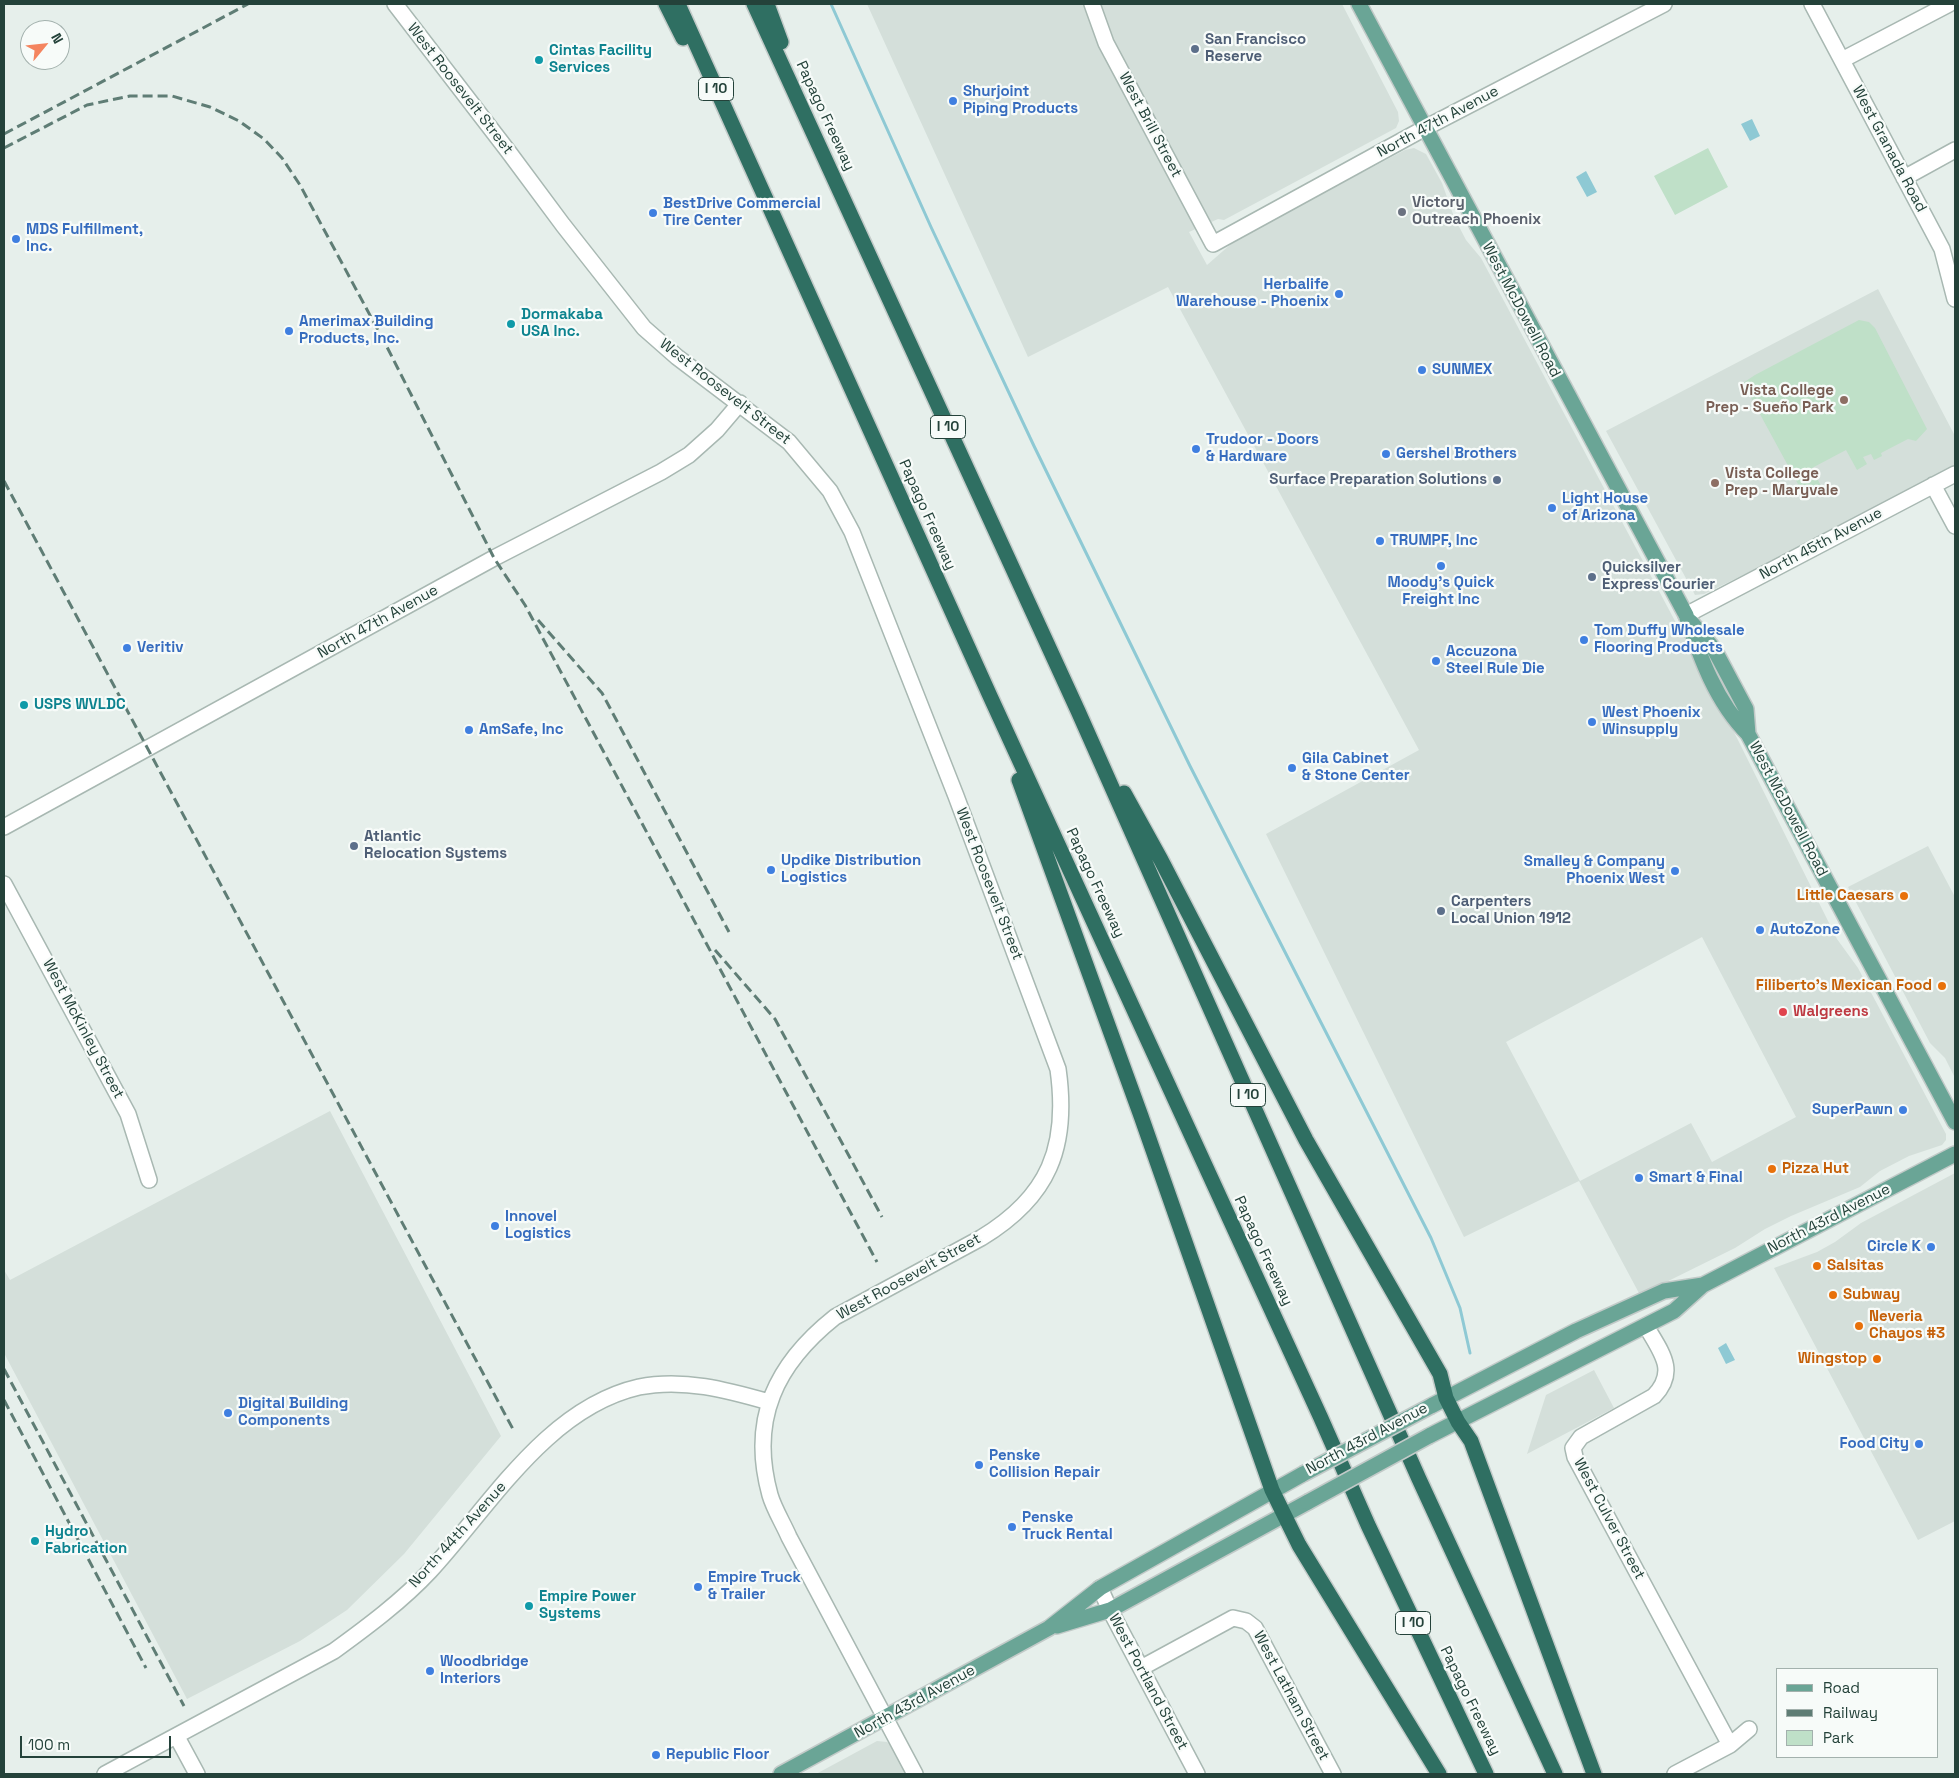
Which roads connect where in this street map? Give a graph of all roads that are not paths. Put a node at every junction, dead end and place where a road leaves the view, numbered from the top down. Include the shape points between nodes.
1 (395, 4) edge
2 (666, 4) edge
3 (678, 4) edge
4 (754, 4) edge
5 (767, 4) edge
6 (1092, 4) edge
7 (1359, 4) edge
8 (1664, 4) edge
9 (1812, 4) edge
10 (1949, 4) edge
11 (1842, 60) junction
12 (1425, 128) junction
13 (818, 142) junction
14 (1955, 150) edge
15 (753, 174) junction
16 (1904, 178) junction
17 (1213, 244) joint
18 (1955, 299) edge
19 (740, 402) junction
20 (1955, 474) edge
21 (1933, 485) junction
22 (1955, 526) edge
23 (1686, 615) junction
24 (990, 696) junction
25 (1078, 712) junction
26 (4, 826) edge
27 (4, 884) edge
28 (1955, 1122) edge
29 (1955, 1154) edge
30 (149, 1180) dead end
31 (1703, 1284) junction
32 (1664, 1291) junction
33 (1674, 1311) junction
34 (1646, 1326) junction
35 (1446, 1398) junction
36 (769, 1402) junction
37 (1458, 1422) junction
38 (1272, 1490) junction
39 (1284, 1516) junction
40 (1100, 1588) junction
41 (1110, 1610) junction
42 (1049, 1628) junction
43 (1141, 1668) junction
44 (885, 1718) junction
45 (1749, 1730) dead end
46 (177, 1737) junction
47 (1730, 1745) junction
48 (105, 1774) edge
49 (197, 1774) edge
50 (781, 1774) edge
51 (915, 1774) edge
52 (1197, 1774) edge
53 (1333, 1774) edge
54 (1439, 1774) edge
55 (1486, 1774) edge
56 (1555, 1774) edge
57 (1594, 1774) edge
58 (1675, 1774) edge

1 - 19 street, West Roosevelt Street via 644,328 677,357
2 - 15 highway
3 - 15 highway, Papago Freeway / I 10
4 - 13 highway, Papago Freeway / I 10
5 - 13 highway
6 - 17 street, West Brill Street via 1106,43
7 - 12 main road, West McDowell Road
8 - 12 street, North 47th Avenue
9 - 11 street, West Granada Road
10 - 11 street
11 - 16 street, West Granada Road
12 - 17 street, North 47th Avenue
12 - 23 main road, West McDowell Road
13 - 25 highway, Papago Freeway / I 10
14 - 16 street
15 - 24 highway, Papago Freeway / I 10
16 - 18 street, West Granada Road via 1942,249
19 - 26 street, North 47th Avenue via 717,430 688,455 661,472 487,562
19 - 36 street, West Roosevelt Street via 780,432 804,458 830,492 852,532 1050,1044 1061,1091 1058,1147 1025,1206 999,1228 835,1318 795,1354
20 - 21 street, North 45th Avenue
21 - 22 street
21 - 23 street, North 45th Avenue
23 - 28 main road, West McDowell Road via 1714,649 1746,709 1748,734
24 - 38 highway
24 - 55 highway, Papago Freeway / I 10 via 1368,1525
25 - 35 highway via 1161,860 1306,1140 1440,1374
25 - 56 highway, Papago Freeway / I 10 via 1419,1479
27 - 30 street, West McKinley Street via 128,1114
29 - 31 main road, North 43rd Avenue
31 - 32 main road, North 43rd Avenue
31 - 33 main road, North 43rd Avenue
32 - 33 main road
32 - 34 main road
32 - 35 main road, North 43rd Avenue via 1576,1331
33 - 34 main road, North 43rd Avenue
34 - 37 main road, North 43rd Avenue
34 - 47 street, West Culver Street via 1667,1368 1663,1387 1654,1396 1581,1437 1573,1448
35 - 37 highway
35 - 38 main road, North 43rd Avenue, bridge
36 - 44 street, West Roosevelt Street via 763,1449 771,1497
36 - 46 street, North 44th Avenue via 717,1387 666,1385 640,1387 604,1399 573,1416 545,1439 429,1572 361,1632 334,1651
37 - 39 main road, North 43rd Avenue, bridge
37 - 57 highway via 1471,1441
38 - 39 highway
38 - 40 main road, North 43rd Avenue
39 - 41 main road, North 43rd Avenue
39 - 54 highway
40 - 41 street, West Portland Street
40 - 42 main road, North 43rd Avenue
41 - 42 main road, North 43rd Avenue
41 - 43 street, West Portland Street
42 - 44 main road, North 43rd Avenue
43 - 52 street, West Portland Street
43 - 53 street, West Latham Street via 1233,1618 1246,1621 1255,1628
44 - 50 main road, North 43rd Avenue
44 - 51 street, West Roosevelt Street
45 - 47 street
46 - 48 street, North 44th Avenue
46 - 49 street
47 - 58 street

